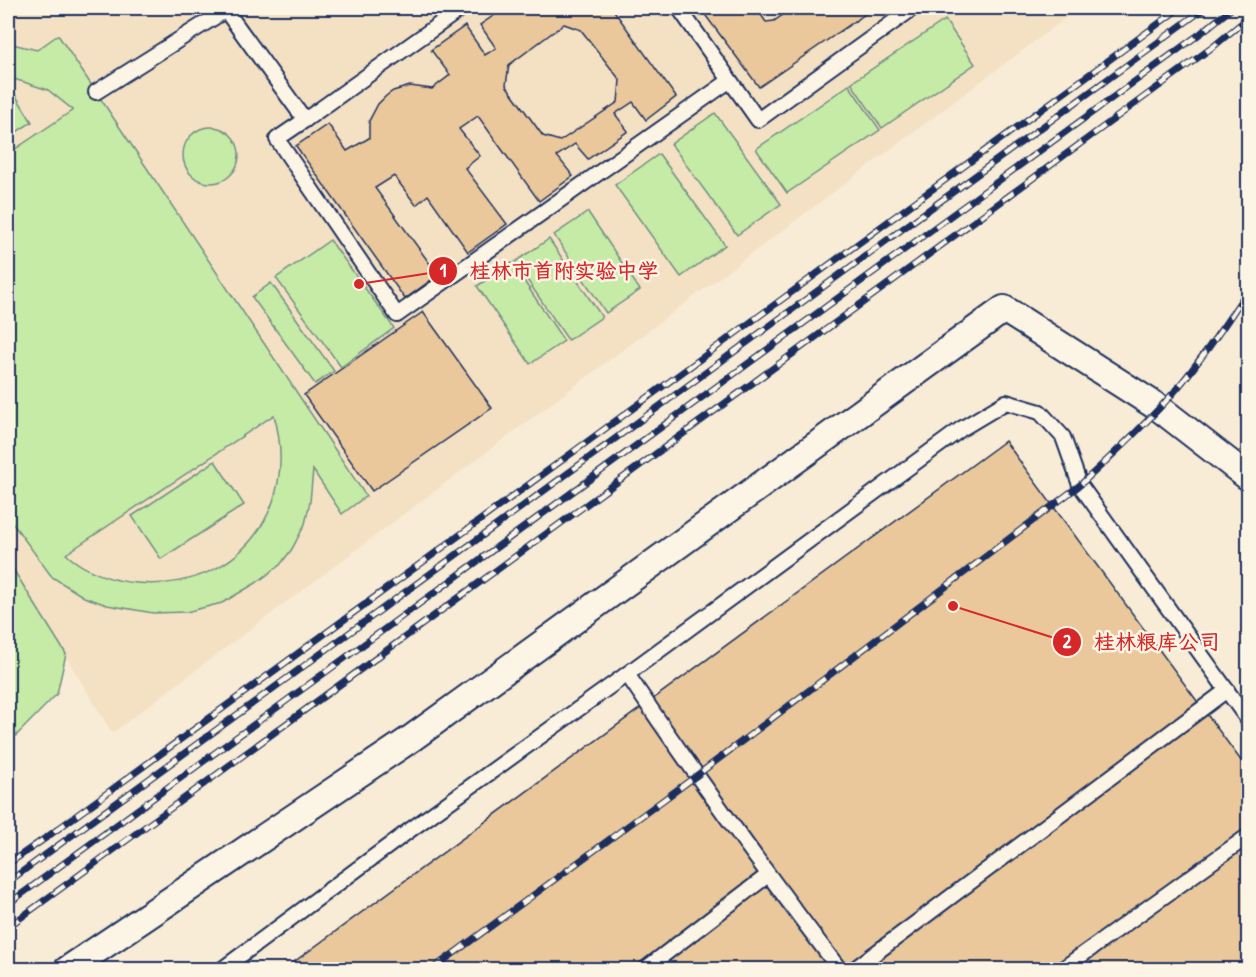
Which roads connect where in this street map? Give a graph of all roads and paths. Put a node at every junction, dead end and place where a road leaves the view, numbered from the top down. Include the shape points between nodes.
1 (462, 8) edge
2 (680, 8) edge
3 (913, 8) edge
4 (225, 9) edge
5 (729, 81) junction
6 (96, 92) dead end
7 (305, 120) junction
8 (1248, 477) edge
9 (627, 674) junction
10 (1227, 690) junction
11 (1248, 720) edge
12 (1248, 836) edge
13 (768, 875) junction
14 (67, 969) edge
15 (222, 969) edge
16 (644, 969) edge
17 (840, 969) edge
18 (853, 969) edge
19 (1061, 969) edge

1 - 7 lane
2 - 5 lane
3 - 5 lane via 758,120
4 - 6 lane
4 - 7 lane
5 - 7 lane via 398,315 277,139
8 - 14 street via 1158,408 1004,309 412,738
9 - 10 lane via 961,429 1006,402 1040,412 1062,437 1080,485
9 - 13 lane
9 - 15 lane
10 - 11 lane
10 - 18 lane
12 - 19 lane
13 - 16 lane
13 - 17 lane

